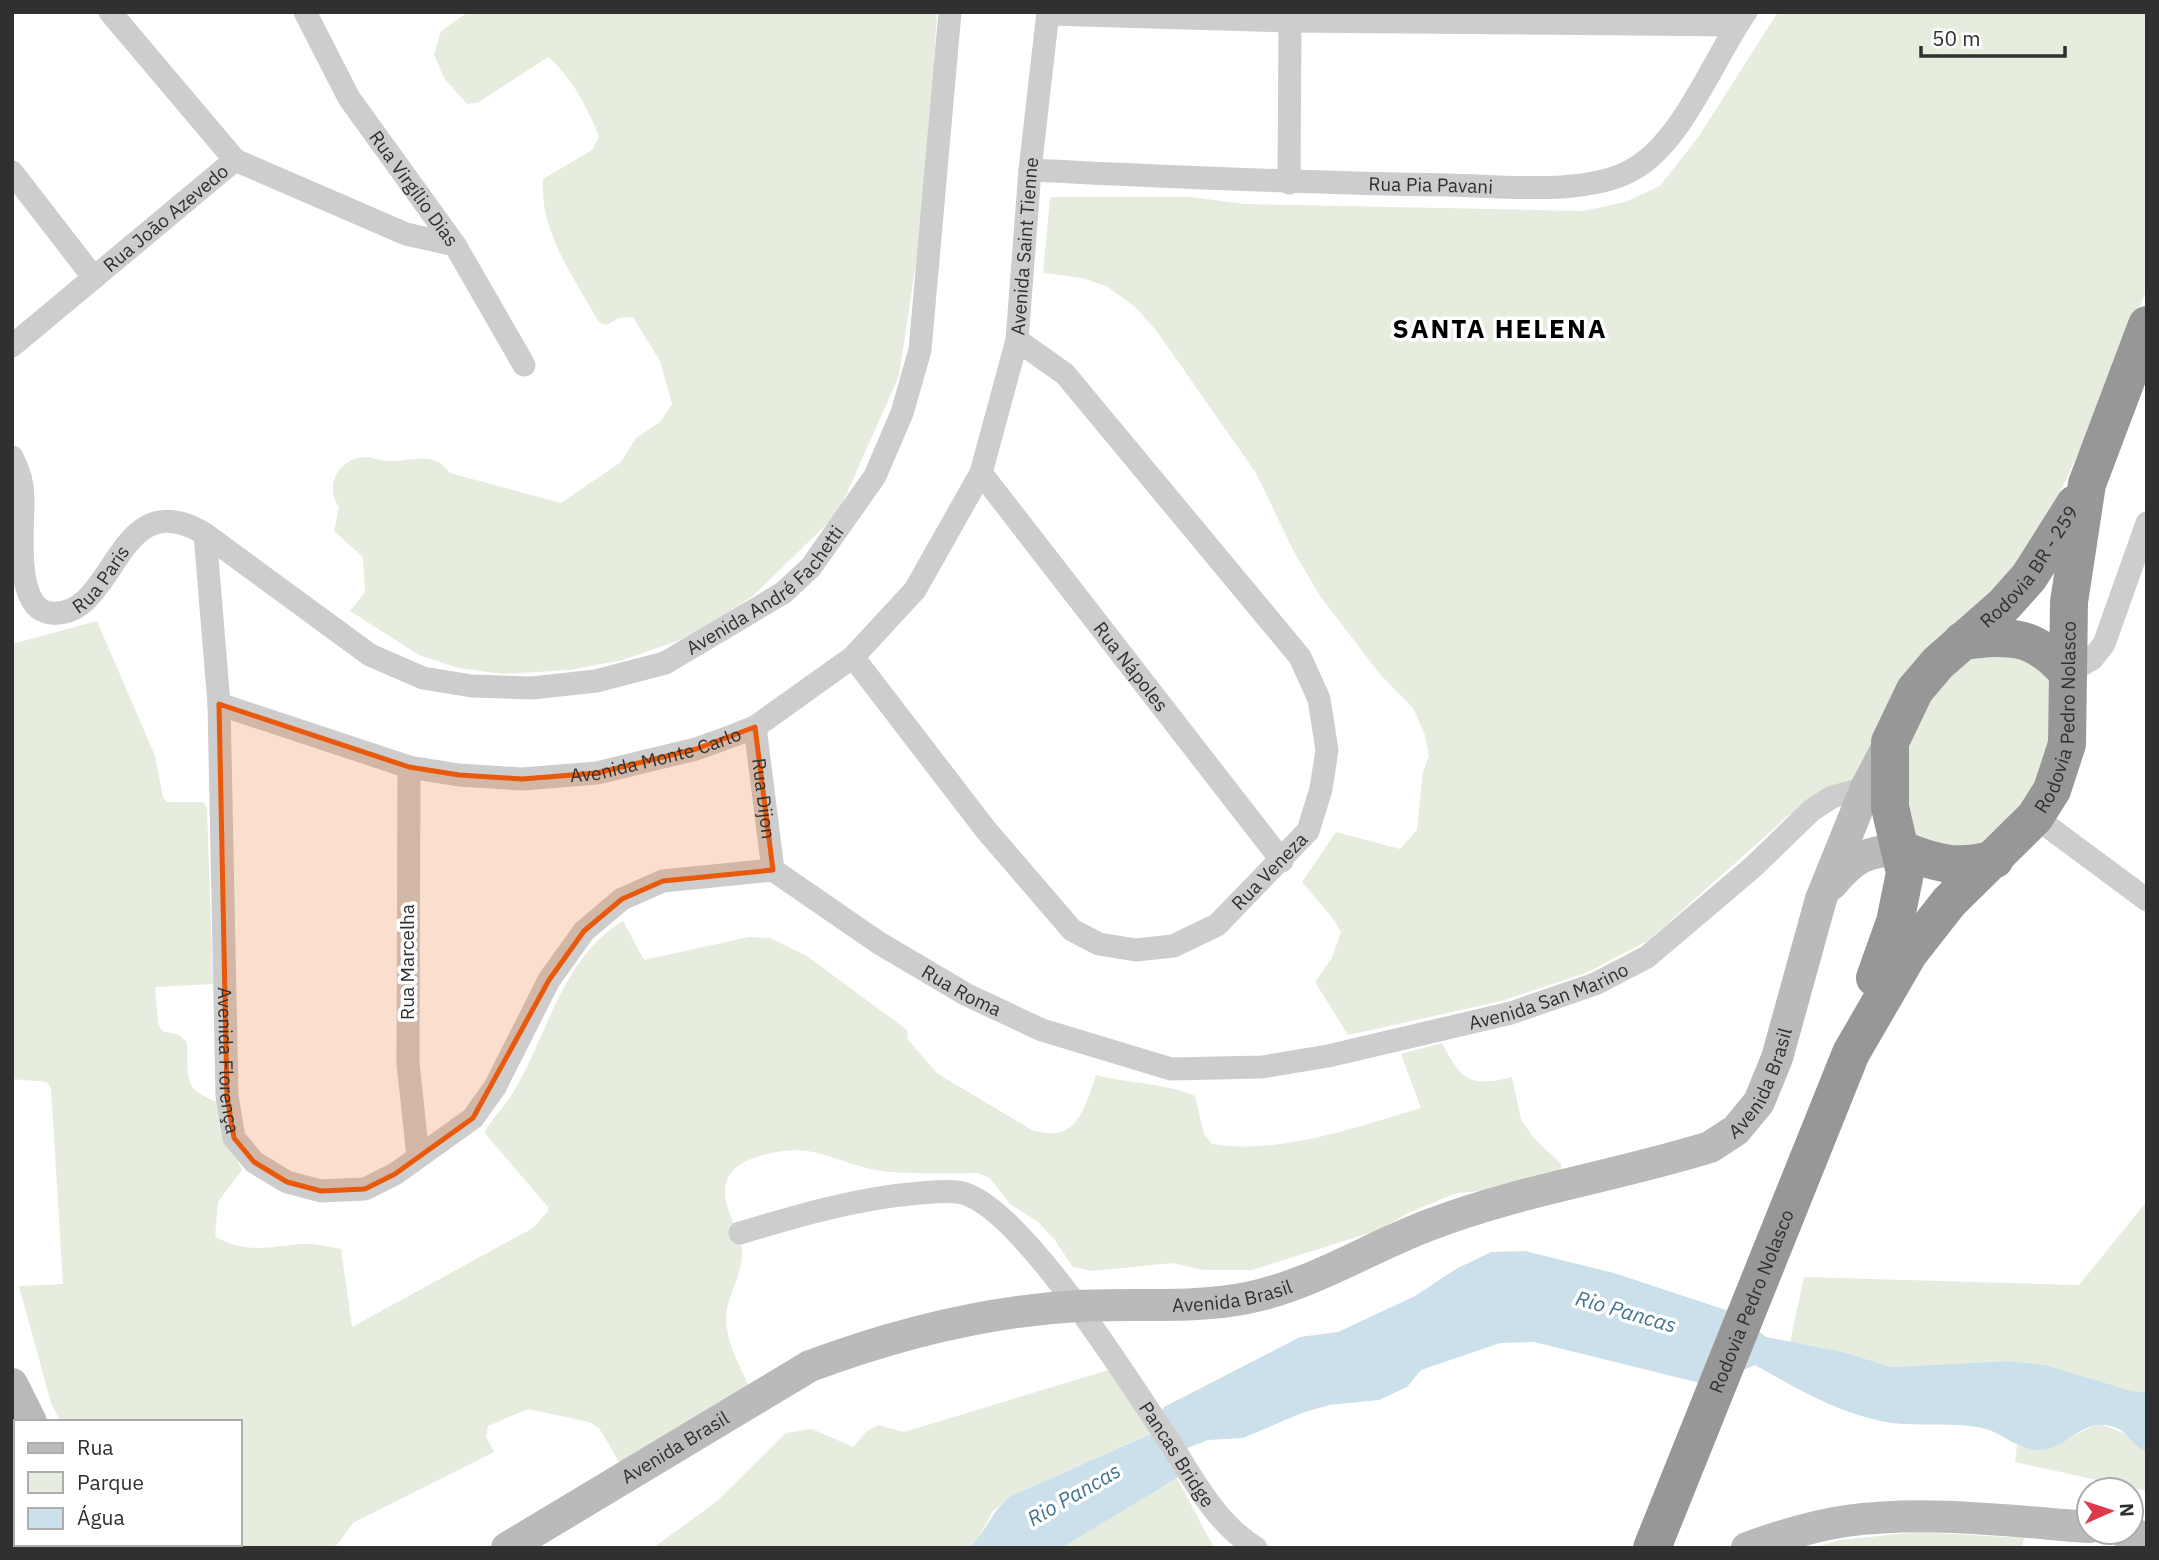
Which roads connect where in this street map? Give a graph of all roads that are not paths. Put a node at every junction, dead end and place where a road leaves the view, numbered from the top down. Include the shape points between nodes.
1 (110, 12) edge
2 (305, 12) edge
3 (950, 12) edge
4 (1048, 13) edge
5 (1568, 18) edge
6 (1742, 18) edge
7 (1290, 21) junction
8 (235, 160) junction
9 (1030, 170) junction
10 (12, 172) edge
11 (1289, 183) junction
12 (454, 245) junction
13 (93, 278) junction
14 (2147, 325) edge
15 (1017, 340) junction
16 (12, 346) edge
17 (524, 365) dead end
18 (16, 466) edge
19 (981, 473) junction
20 (2087, 484) junction
21 (2147, 523) edge
22 (205, 534) junction
23 (1962, 641) junction
24 (853, 657) junction
25 (2068, 673) junction
26 (219, 704) junction
27 (755, 727) junction
28 (1890, 742) junction
29 (409, 767) junction
30 (1866, 788) junction
31 (2035, 817) junction
32 (1902, 850) junction
33 (1995, 859) junction
34 (1282, 861) junction
35 (773, 870) junction
36 (1821, 898) junction
37 (2147, 900) edge
38 (1851, 1054) junction
39 (1171, 1069) joint
40 (418, 1157) junction
41 (740, 1233) dead end
42 (1078, 1306) junction
43 (12, 1384) edge
44 (30, 1420) edge
45 (2075, 1526) edge
46 (1658, 1544) edge
47 (508, 1548) edge
48 (1256, 1548) edge
49 (1747, 1548) edge

1 - 8 street
2 - 12 street, Rua Virgílio Dias via 349,98
3 - 22 street, Avenida André Fachetti via 920,351 902,414 875,476 811,567 783,593 666,663 596,681 532,688 472,686 423,678 370,654
4 - 7 street
4 - 9 street, Avenida Saint Tienne
5 - 6 street
5 - 7 street
6 - 11 street, Rua Pia Pavani via 1664,142 1632,170 1599,183
7 - 11 street
8 - 12 street, Rua João Azevedo via 406,234
8 - 13 street, Rua João Azevedo
9 - 11 street, Rua Pia Pavani
9 - 15 street, Avenida Saint Tienne
10 - 13 street
12 - 17 street, Rua Virgílio Dias
13 - 16 street, Rua João Azevedo
14 - 20 highway, Rodovia Pedro Nolasco
15 - 19 street, Avenida Saint Tienne
15 - 34 street, Rua Veneza via 1065,374 1300,657 1319,699 1327,750 1308,831
18 - 22 street, Rua Paris via 25,584 30,599 44,612 75,608 128,541 159,522 187,522
19 - 24 street, Avenida Monte Carlo via 915,590
19 - 34 street, Rua Nápoles
20 - 23 highway, Rodovia BR - 259 via 2028,577
20 - 25 highway, Rodovia Pedro Nolasco via 2069,602
21 - 25 street via 2104,645 2092,659
22 - 26 street, Avenida Florença
23 - 25 highway via 2019,639 2038,645
23 - 28 highway, Rodovia Pedro Nolasco via 1915,690
24 - 27 street, Avenida Monte Carlo
24 - 34 street, Rua Veneza via 1012,860 1072,930 1099,944 1136,950 1173,946 1217,925
25 - 31 highway, Rodovia Pedro Nolasco via 2067,744 2052,790
26 - 29 street, Avenida Monte Carlo
26 - 40 street, Avenida Florença via 227,1096 234,1138 254,1162 288,1182 321,1191 365,1189
27 - 29 street, Avenida Monte Carlo via 696,749 597,773 522,779
27 - 35 street, Rua Dijon
28 - 30 main road, Avenida Brasil
28 - 32 highway, Rodovia Pedro Nolasco via 1889,807
29 - 40 street, Rua Marcelha via 408,1051
30 - 36 main road, Avenida Brasil
30 - 39 street, Avenida San Marino via 1832,797 1812,810 1656,949 1595,984 1511,1013 1328,1056 1262,1067
31 - 33 highway, Rodovia Pedro Nolasco
31 - 37 street
32 - 33 highway via 1931,861 1967,866
32 - 36 main road, Avenida Brasil via 1862,855 1849,863
32 - 38 highway, Rodovia Pedro Nolasco via 1905,873 1895,922
33 - 38 highway, Rodovia Pedro Nolasco via 1949,902 1909,953
35 - 39 street, Rua Roma via 879,943 967,995 1042,1030
35 - 40 street, Avenida Florença via 663,881 622,899 584,931 549,980 495,1087 473,1118
36 - 42 main road, Avenida Brasil via 1777,1058 1759,1102 1736,1130 1710,1147 1489,1204 1285,1288 1246,1298 1199,1304
38 - 46 highway, Rodovia Pedro Nolasco via 1684,1463
41 - 42 street, Pancas Bridge via 823,1208 884,1196 961,1193 985,1203
42 - 47 main road, Avenida Brasil via 1002,1313 932,1328 810,1366
42 - 48 street, Pancas Bridge via 1217,1516
43 - 44 main road
45 - 49 main road via 1921,1517 1848,1521 1800,1530

